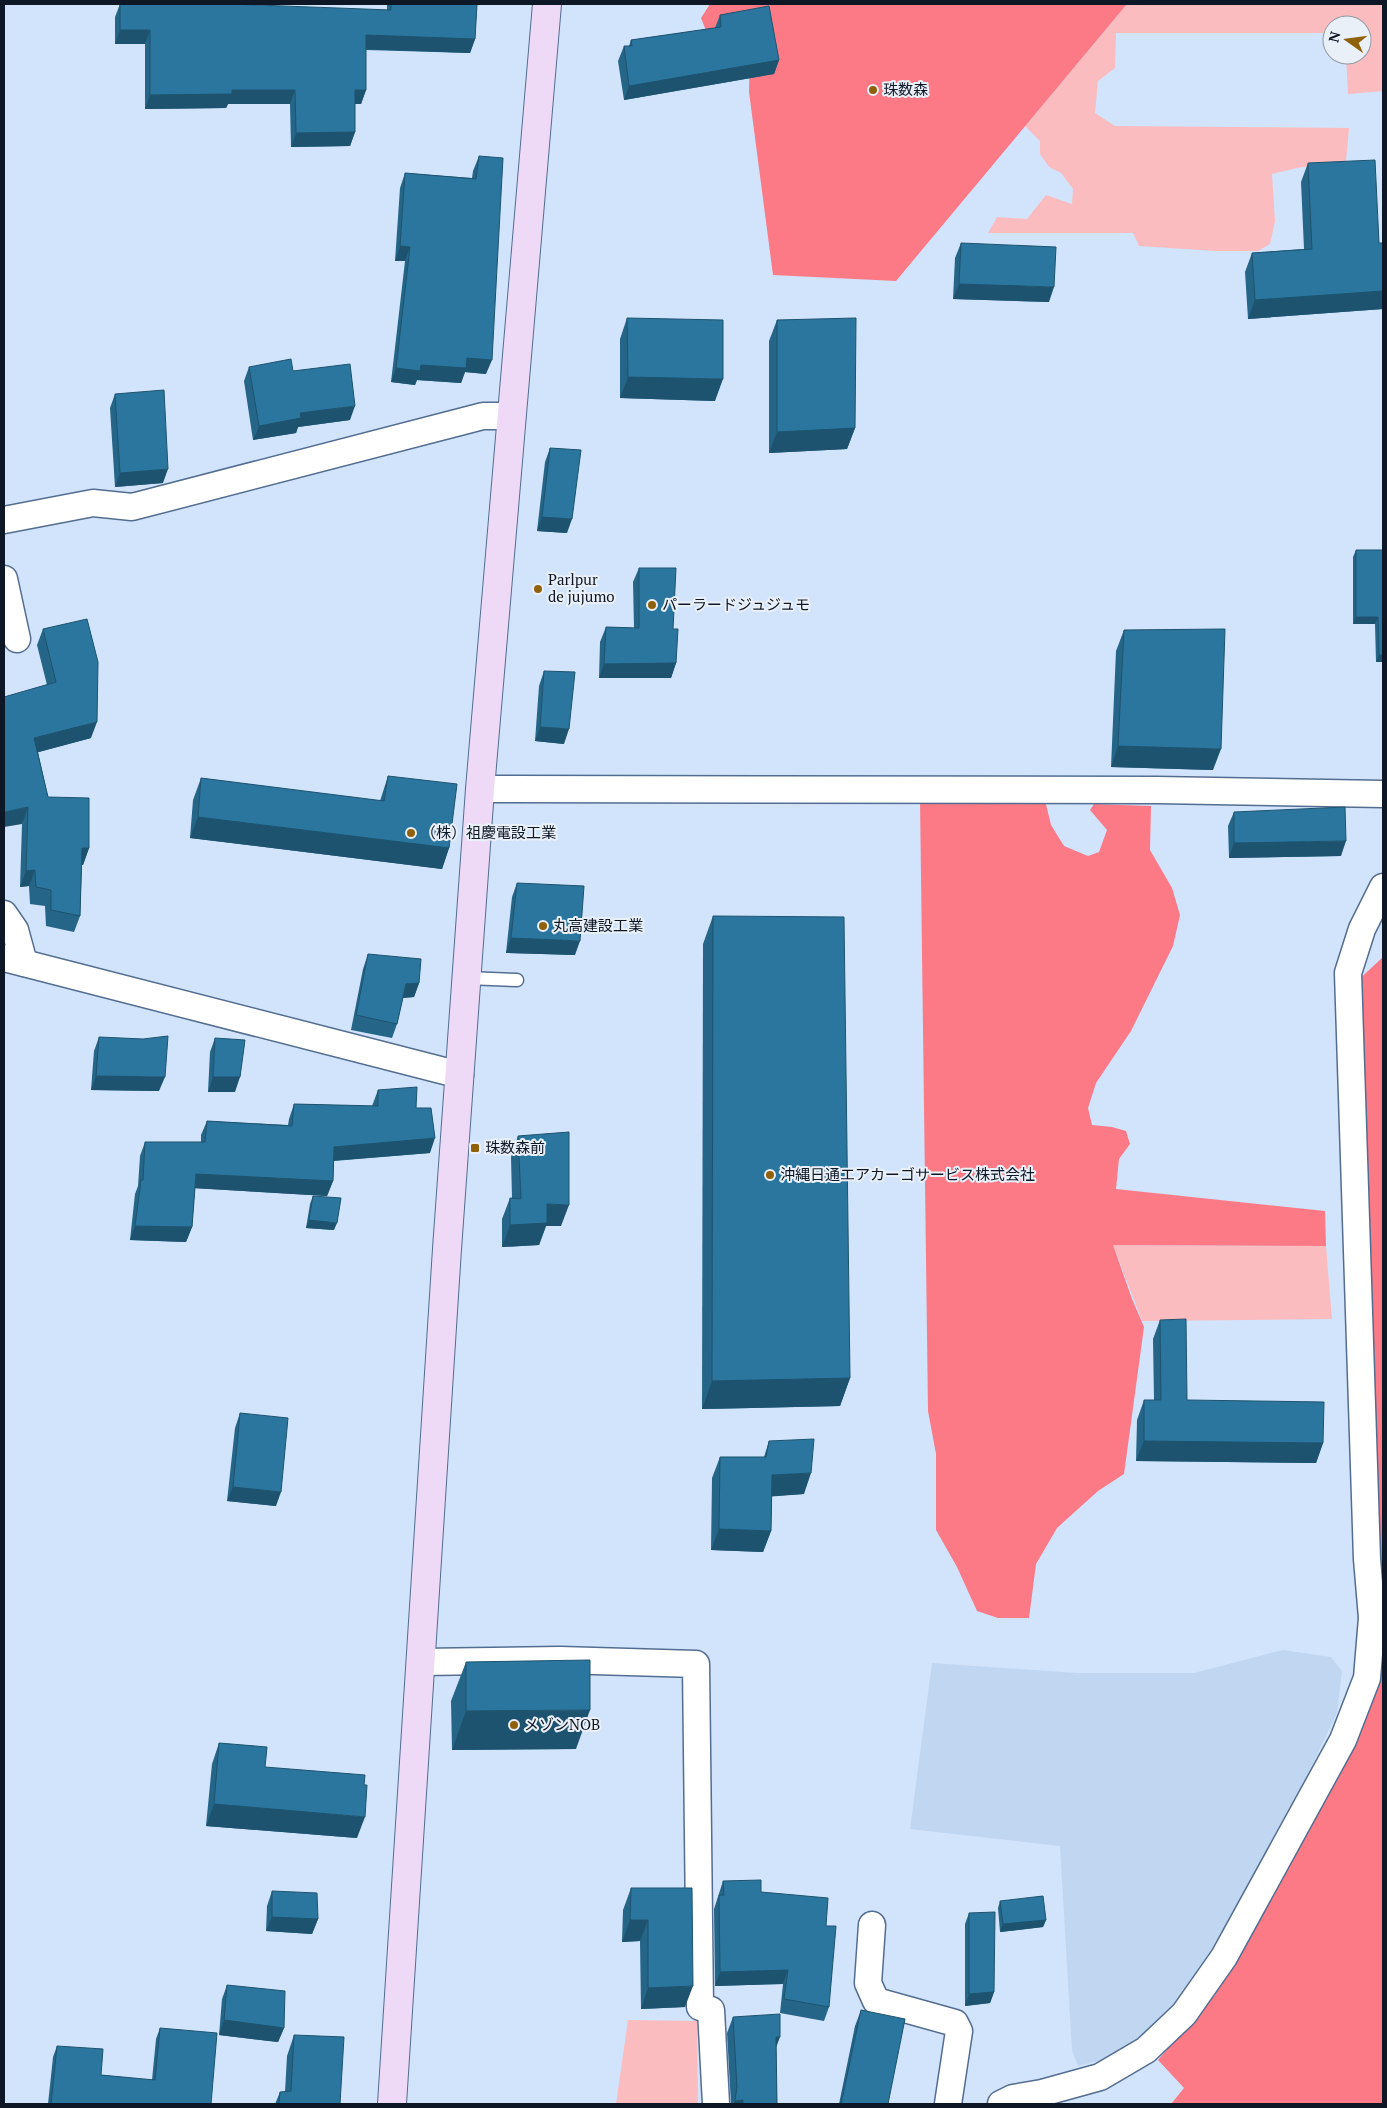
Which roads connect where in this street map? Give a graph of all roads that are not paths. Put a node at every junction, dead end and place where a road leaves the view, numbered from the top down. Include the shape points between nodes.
1 (547, 4) edge
2 (511, 416) junction
3 (4, 520) edge
4 (4, 579) edge
5 (17, 639) dead end
6 (480, 789) junction
7 (1383, 794) edge
8 (1383, 887) edge
9 (4, 914) edge
10 (14, 960) edge
11 (467, 978) junction
12 (517, 980) dead end
13 (460, 1075) junction
14 (421, 1662) junction
15 (872, 1924) dead end
16 (392, 2104) edge
17 (716, 2104) edge
18 (948, 2104) edge
19 (1001, 2104) edge

1 - 2 street
2 - 3 street via 483,416 132,506 94,503
2 - 6 street
4 - 5 street
6 - 7 street via 1157,790
6 - 11 street
8 - 19 street via 1362,930 1348,973 1366,1559 1372,1618 1367,1678 1343,1740 1224,1957 1184,2014 1146,2050 1100,2077 1013,2098
9 - 10 street via 15,930
10 - 13 street
11 - 12 lane
11 - 13 street
13 - 14 street
14 - 16 street
14 - 17 street via 560,1660 696,1664 700,2007 711,2010
15 - 18 street via 868,1983 876,2001 954,2023 959,2031

